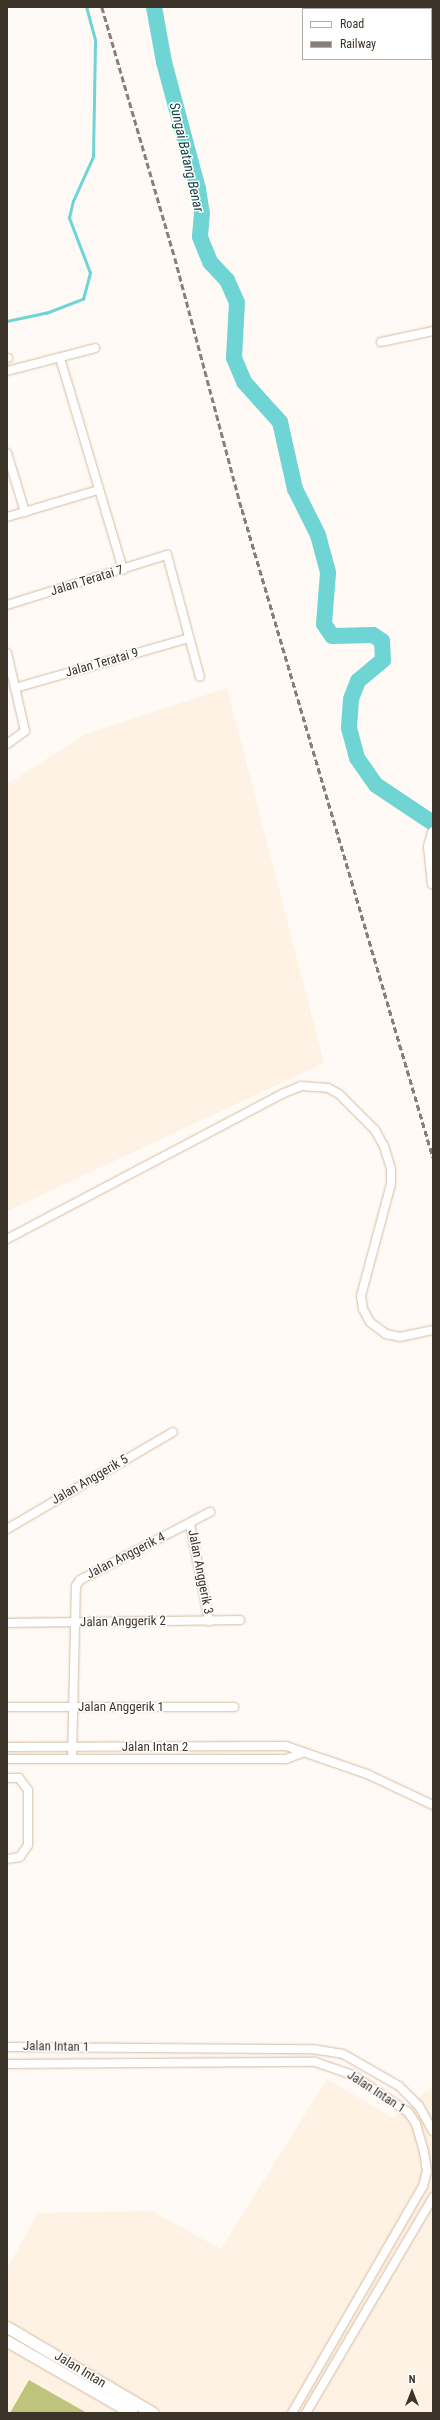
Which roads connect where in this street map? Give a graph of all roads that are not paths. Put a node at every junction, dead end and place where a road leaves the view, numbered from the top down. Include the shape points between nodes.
1 (433, 331) edge
2 (382, 342) dead end
3 (94, 348) dead end
4 (60, 358) junction
5 (7, 371) edge
6 (7, 453) edge
7 (98, 490) junction
8 (25, 512) junction
9 (7, 517) edge
10 (123, 570) junction
11 (7, 605) edge
12 (190, 638) junction
13 (7, 654) edge
14 (200, 677) dead end
15 (15, 688) junction
16 (7, 744) edge
17 (433, 832) edge
18 (433, 883) edge
19 (7, 1238) edge
20 (433, 1330) edge
21 (173, 1432) dead end
22 (210, 1512) dead end
23 (190, 1524) junction
24 (7, 1529) edge
25 (240, 1620) dead end
26 (209, 1621) junction
27 (73, 1622) junction
28 (7, 1623) edge
29 (7, 1707) edge
30 (73, 1707) junction
31 (234, 1707) dead end
32 (7, 1747) edge
33 (72, 1747) junction
34 (302, 1753) junction
35 (7, 1759) edge
36 (72, 1759) junction
37 (7, 1778) edge
38 (433, 1805) edge
39 (7, 1859) edge
40 (7, 2047) edge
41 (7, 2064) edge
42 (433, 2131) edge
43 (433, 2197) edge
44 (7, 2327) edge
45 (7, 2341) edge
46 (132, 2413) edge
47 (153, 2413) edge
48 (292, 2413) edge
49 (306, 2413) edge

1 - 2 street
3 - 4 street
4 - 5 street
4 - 7 street
6 - 8 street
7 - 8 street
7 - 10 street
8 - 9 street
10 - 11 street, Jalan Teratai 7
10 - 12 street, Jalan Teratai 7 via 167,555
12 - 14 street
12 - 15 street, Jalan Teratai 9
13 - 15 street
15 - 16 street via 24,731
17 - 18 street via 429,846
19 - 20 street via 284,1092 301,1086 328,1088 339,1094 375,1130 384,1146 390,1169 391,1184 360,1296 363,1309 370,1322 386,1334 400,1337
21 - 24 street, Jalan Anggerik 5
22 - 23 street, Jalan Anggerik 4
23 - 26 street, Jalan Anggerik 3
23 - 27 street, Jalan Anggerik 4 via 80,1580 76,1586
25 - 26 street, Jalan Anggerik 2
26 - 27 street, Jalan Anggerik 2
27 - 28 street, Jalan Anggerik 2
27 - 30 street
29 - 30 street, Jalan Anggerik 1
30 - 31 street, Jalan Anggerik 1
30 - 33 street
32 - 33 street, Jalan Intan 2
33 - 34 street, Jalan Intan 2 via 286,1746
33 - 36 street
34 - 36 street, Jalan Intan 2 via 286,1759
34 - 38 street, Jalan Intan 2 via 367,1774
35 - 36 street, Jalan Intan 2
37 - 39 street via 19,1778 28,1790 26,1853 16,1859
40 - 42 street, Jalan Intan 1 via 312,2049 343,2054 399,2086 419,2106
41 - 48 street, Jalan Intan 1 via 315,2062 353,2075 408,2112 416,2124 424,2152 427,2171 423,2186
43 - 49 street
44 - 47 street, Jalan Intan
45 - 46 street, Jalan Intan

